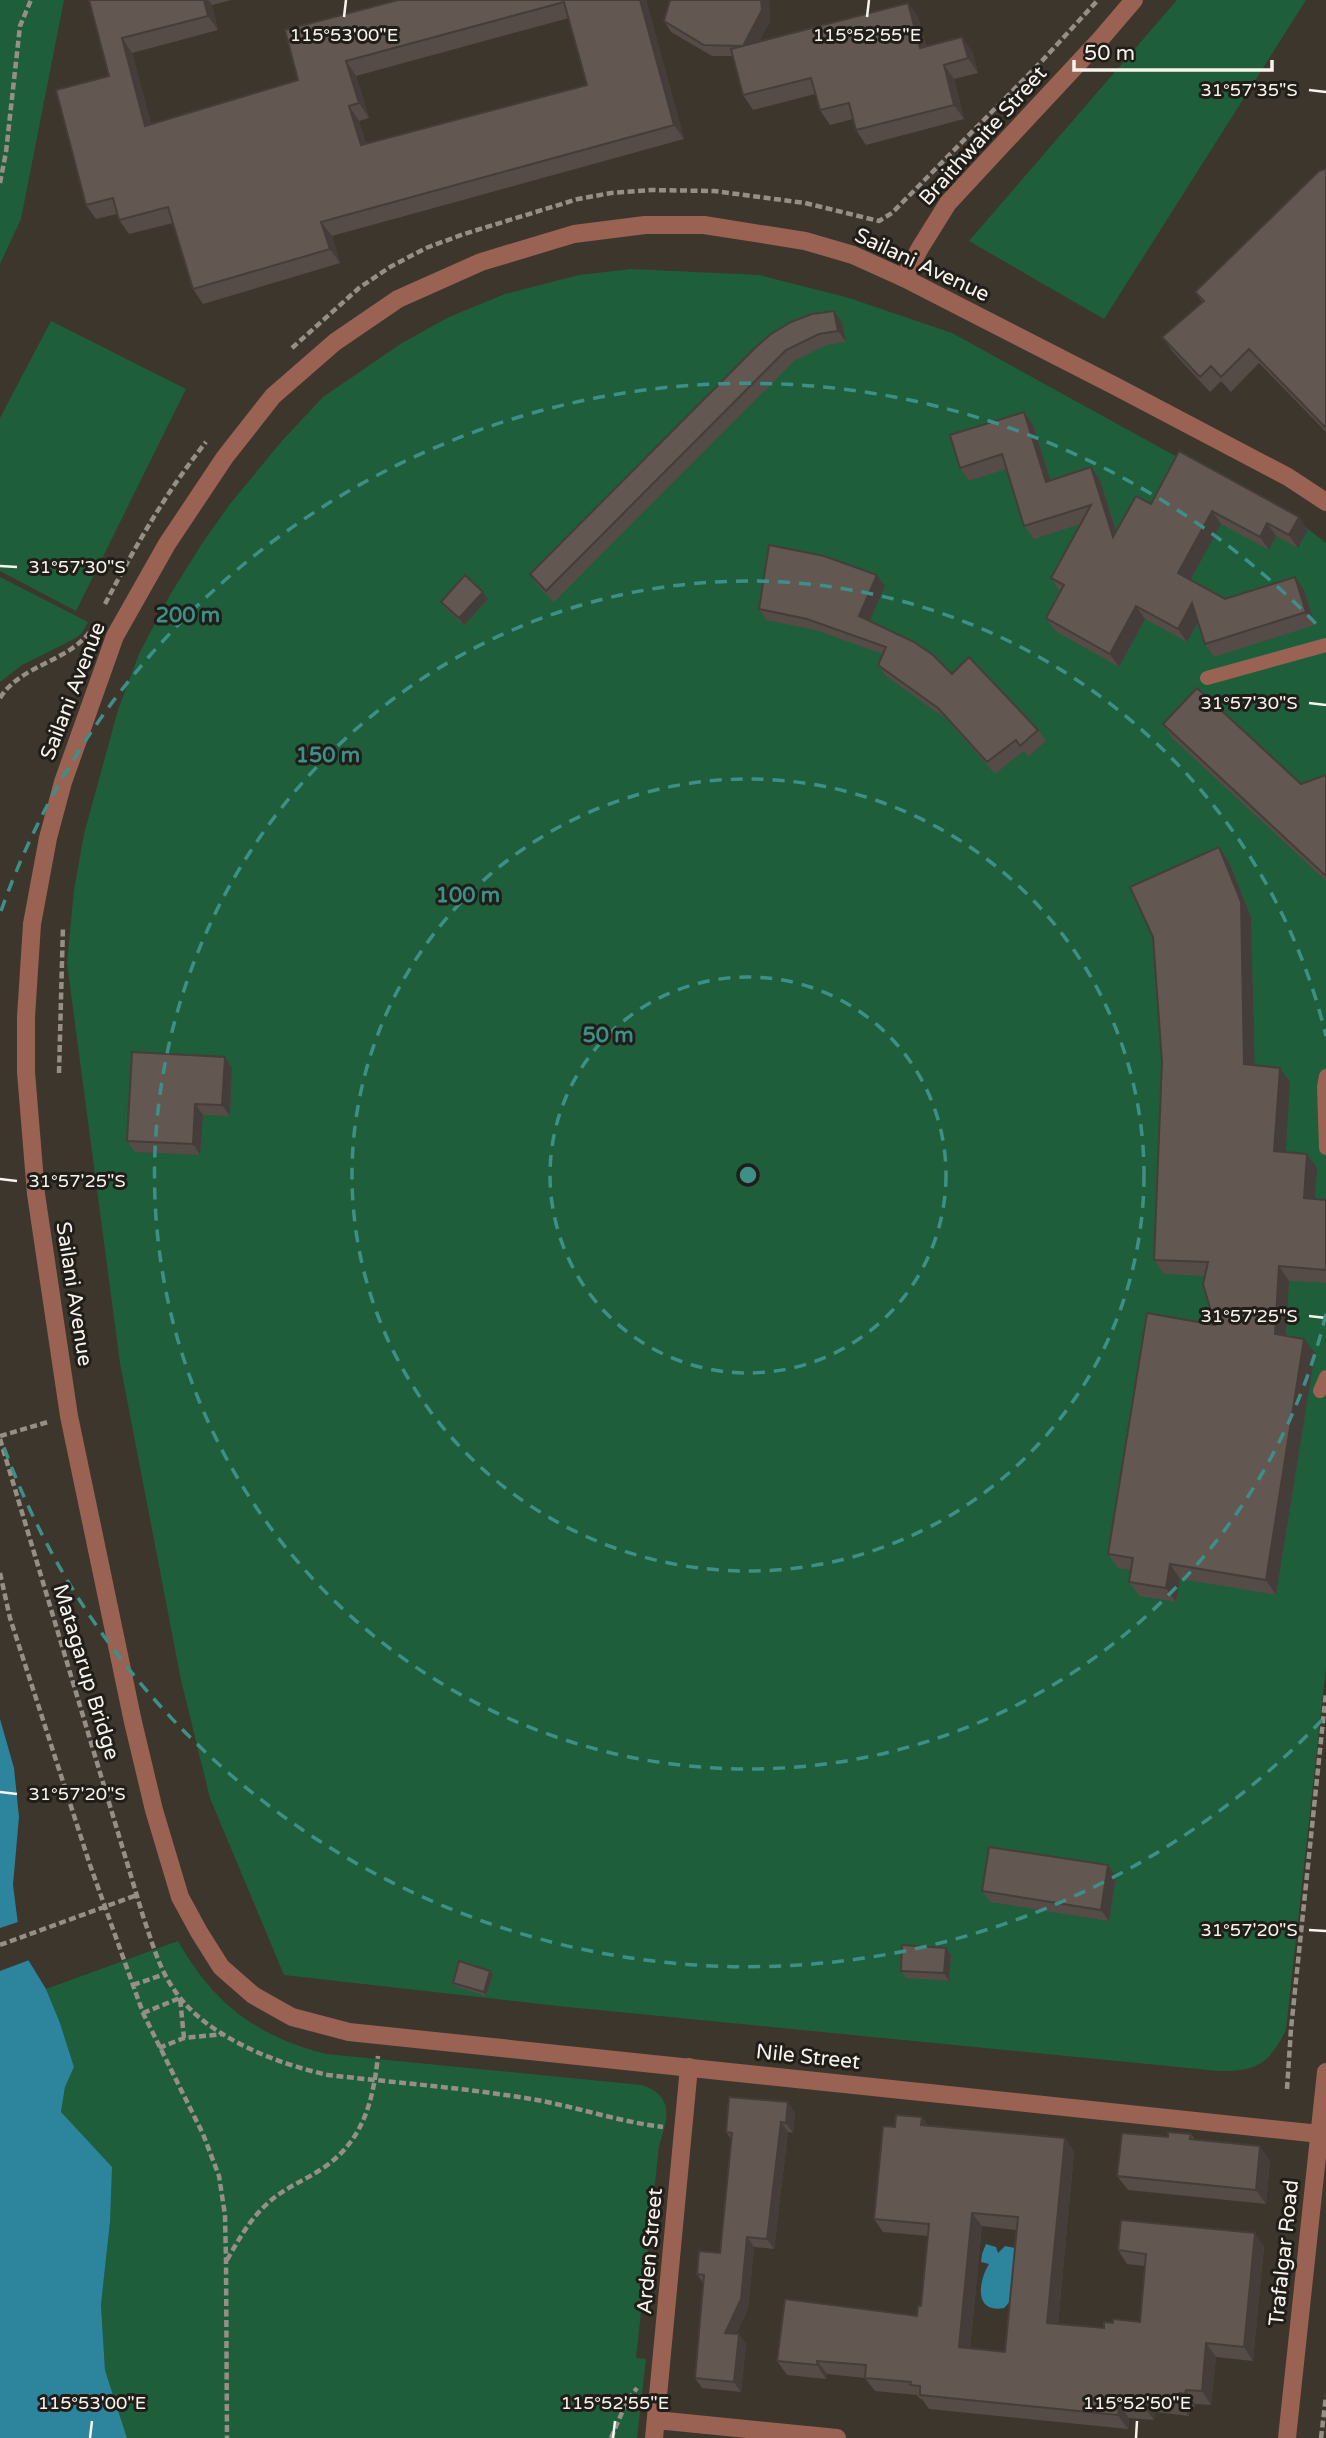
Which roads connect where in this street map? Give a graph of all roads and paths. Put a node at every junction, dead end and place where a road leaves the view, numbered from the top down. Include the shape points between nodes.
1 (31, 0) edge
2 (1098, 0) edge
3 (1134, 0) edge
4 (0, 183) edge
5 (904, 278) junction
6 (289, 351) dead end
7 (209, 439) dead end
8 (1326, 502) edge
9 (100, 614) dead end
10 (94, 625) dead end
11 (1326, 645) edge
12 (1208, 678) dead end
13 (0, 698) edge
14 (63, 926) dead end
15 (59, 1073) dead end
16 (1326, 1076) edge
17 (1326, 1148) edge
18 (1326, 1377) edge
19 (1320, 1391) dead end
20 (69, 1416) junction
21 (0, 1438) edge
22 (0, 1573) edge
23 (1326, 1692) edge
24 (136, 1895) junction
25 (0, 1945) edge
26 (165, 1974) junction
27 (133, 1986) junction
28 (180, 1998) junction
29 (143, 2013) junction
30 (292, 2017) joint
31 (224, 2034) junction
32 (184, 2038) junction
33 (159, 2048) junction
34 (378, 2056) dead end
35 (689, 2067) junction
36 (1326, 2072) edge
37 (375, 2080) junction
38 (1287, 2089) dead end
39 (667, 2128) dead end
40 (1320, 2134) junction
41 (226, 2261) junction
42 (1326, 2396) edge
43 (655, 2429) edge
44 (227, 2438) edge
45 (837, 2438) edge
46 (1287, 2438) edge
47 (1321, 2438) edge

1 - 4 path via 20,26
2 - 6 path via 1031,73 879,221 805,203 714,191 611,193 578,199 426,248 359,288
3 - 5 street, Braithwaite Street via 948,203
5 - 8 street, Sailani Avenue via 1288,477
5 - 20 street, Sailani Avenue via 853,255 805,242 704,225 645,225 573,234 481,262 398,299 335,342 274,396 225,457 114,636 63,782 32,924 26,1017 30,1136
7 - 9 path via 170,492
10 - 13 path via 82,642 17,680
11 - 12 lane
14 - 15 path
16 - 17 lane
18 - 19 lane
20 - 21 path
20 - 30 street, Sailani Avenue via 133,1722 180,1897 221,1966 253,1995
21 - 24 path, Matagarup Bridge
22 - 27 path via 10,1618
23 - 38 path
24 - 25 path
24 - 26 path, Matagarup Bridge
26 - 27 path
26 - 28 path, Matagarup Bridge
27 - 29 path
28 - 29 path
28 - 31 path
28 - 32 path
29 - 33 path
30 - 35 street, Nile Street via 349,2032
31 - 32 path
31 - 37 path via 297,2068
32 - 33 path
33 - 41 path via 219,2176
34 - 37 path
35 - 40 street, Nile Street
35 - 43 street, Arden Street
36 - 40 street, Trafalgar Road
37 - 39 path via 535,2100
37 - 41 path via 364,2120 346,2147 323,2168 270,2201 248,2225
40 - 46 street, Trafalgar Road
41 - 44 path
42 - 47 path
43 - 45 street

